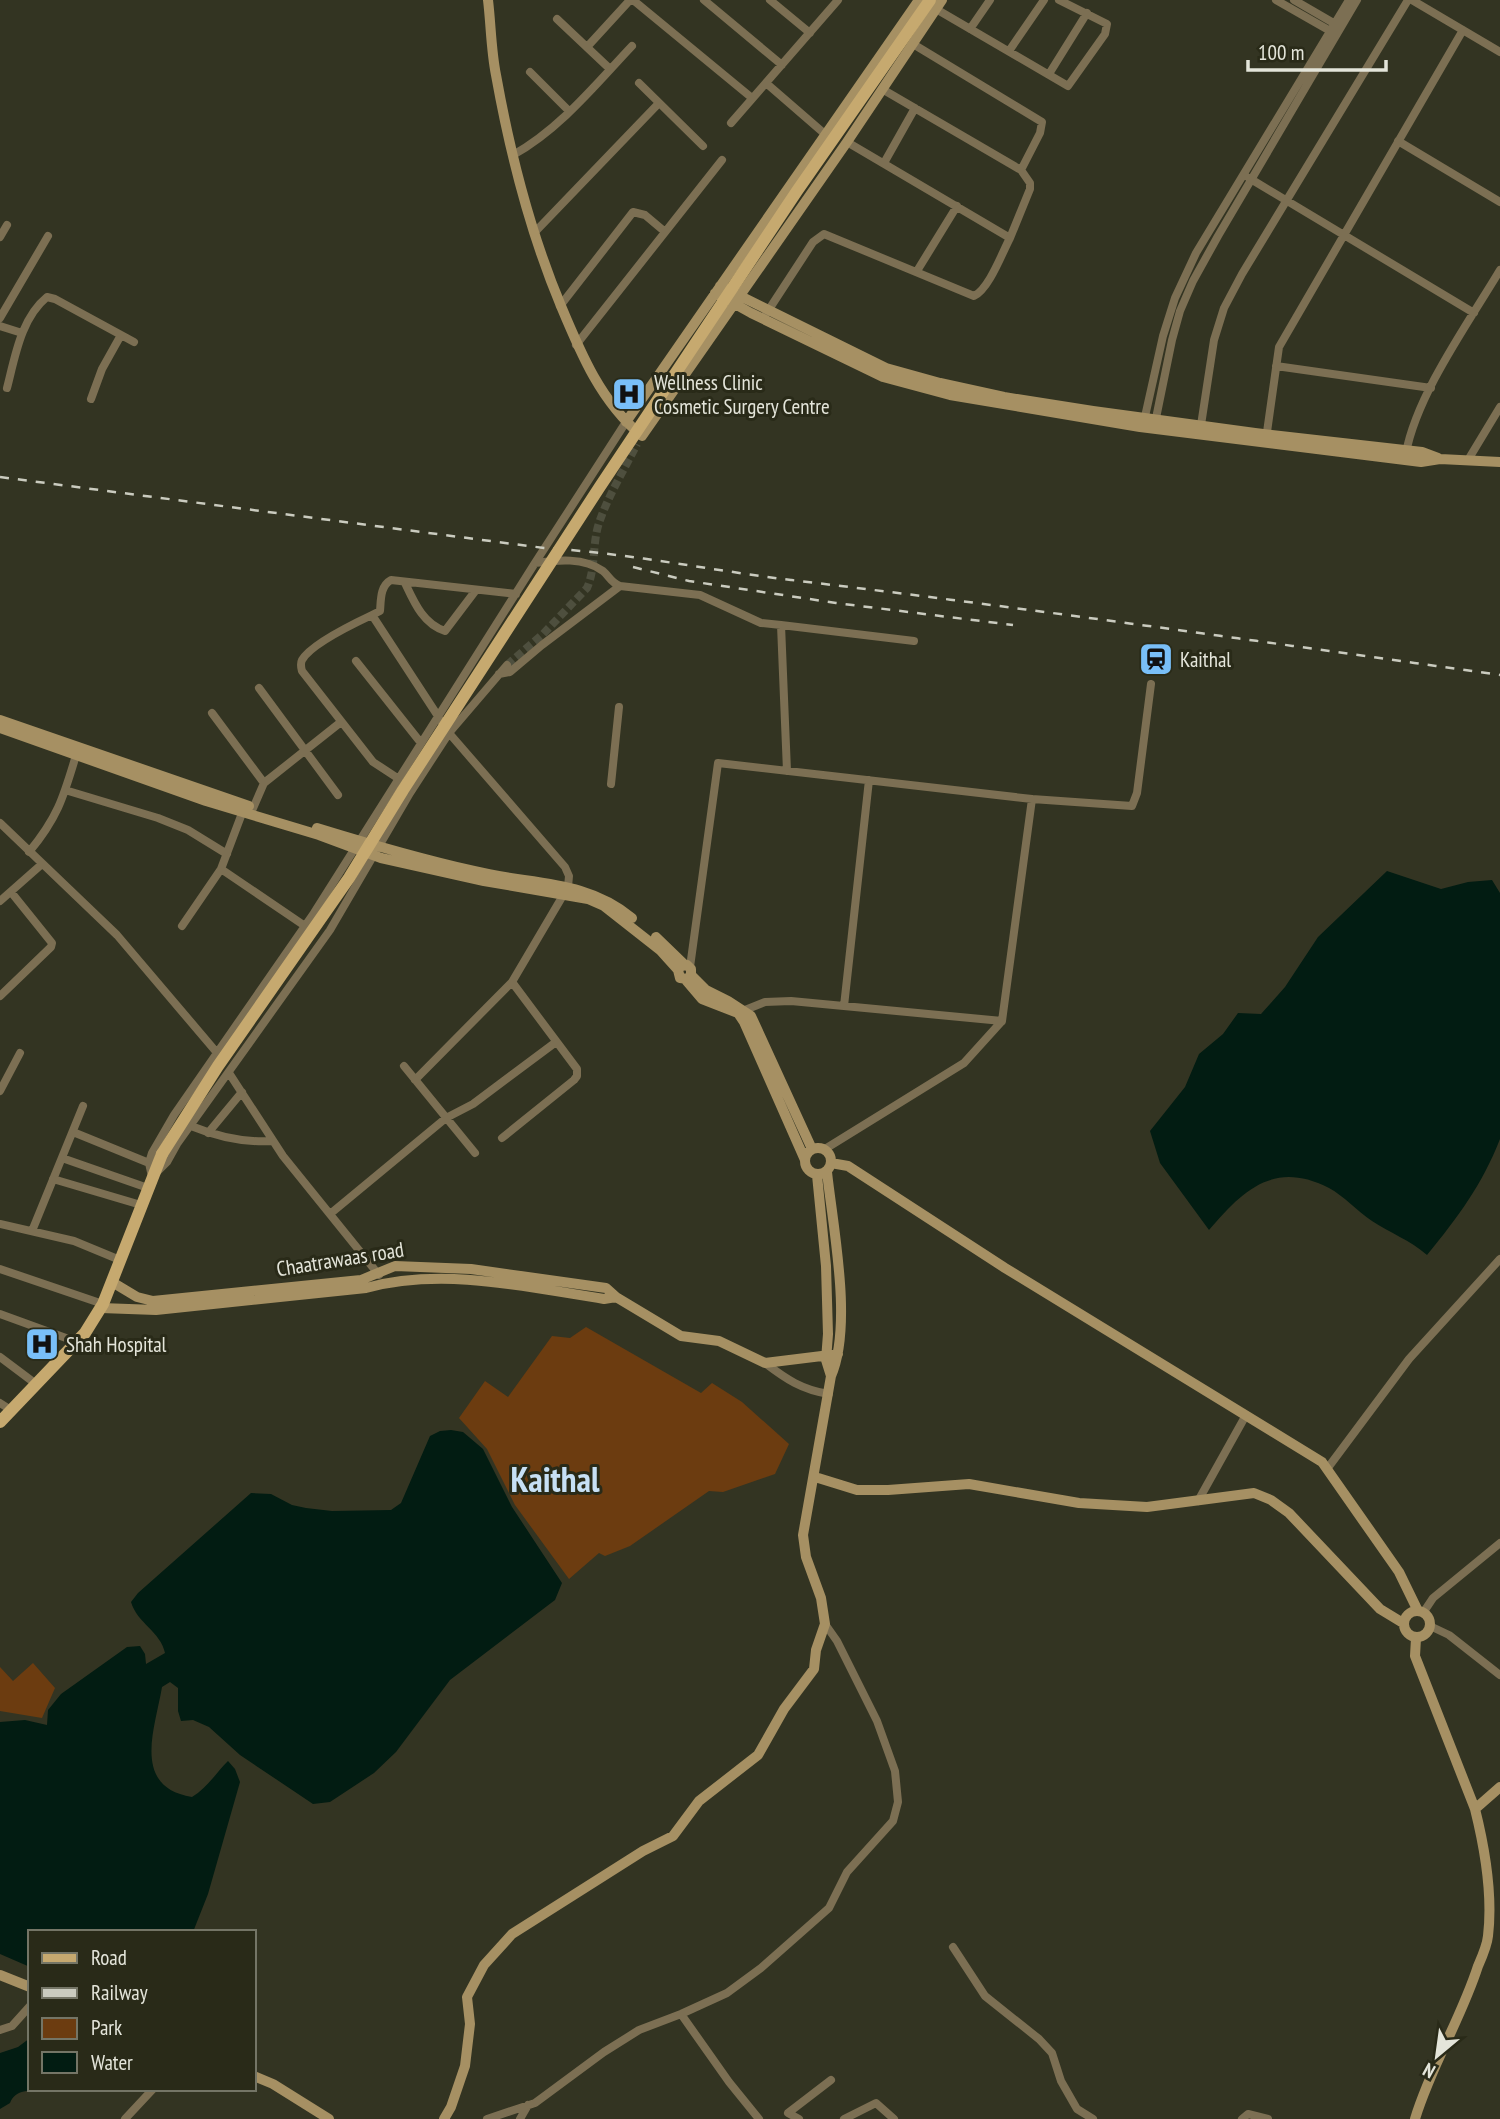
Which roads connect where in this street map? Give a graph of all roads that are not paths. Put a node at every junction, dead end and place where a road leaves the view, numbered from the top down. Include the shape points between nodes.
1 (488, 0) edge
2 (631, 0) edge
3 (704, 0) edge
4 (771, 0) edge
5 (838, 0) edge
6 (919, 0) edge
7 (990, 0) edge
8 (1044, 0) edge
9 (1059, 0) edge
10 (1276, 0) edge
11 (1294, 0) edge
12 (1349, 0) edge
13 (1357, 0) edge
14 (1410, 0) edge
15 (936, 3) edge
16 (1087, 13) junction
17 (557, 19) dead end
18 (970, 29) junction
19 (1336, 29) junction
20 (1463, 30) junction
21 (810, 33) junction
22 (913, 44) junction
23 (632, 46) dead end
24 (587, 47) junction
25 (1009, 51) junction
26 (1500, 52) edge
27 (782, 65) junction
28 (610, 69) junction
29 (530, 72) dead end
30 (1049, 74) junction
31 (639, 83) dead end
32 (766, 83) junction
33 (883, 89) junction
34 (752, 98) junction
35 (659, 103) junction
36 (915, 108) junction
37 (569, 111) junction
38 (731, 123) dead end
39 (826, 135) junction
40 (1398, 141) junction
41 (847, 142) junction
42 (703, 146) dead end
43 (513, 155) junction
44 (722, 160) dead end
45 (884, 163) junction
46 (1021, 170) junction
47 (1248, 177) junction
48 (1287, 200) junction
49 (1500, 202) edge
50 (957, 206) junction
51 (7, 225) dead end
52 (664, 231) junction
53 (534, 233) junction
54 (1344, 235) junction
55 (48, 236) dead end
56 (0, 237) edge
57 (1010, 238) junction
58 (1500, 270) edge
59 (917, 271) junction
60 (717, 290) junction
61 (736, 299) junction
62 (560, 306) junction
63 (1474, 313) junction
64 (765, 315) junction
65 (0, 318) edge
66 (0, 326) edge
67 (22, 333) junction
68 (121, 335) junction
69 (134, 342) dead end
70 (576, 345) junction
71 (1276, 366) junction
72 (7, 388) dead end
73 (1432, 388) junction
74 (91, 399) dead end
75 (1500, 407) edge
76 (626, 422) junction
77 (1149, 423) junction
78 (1201, 425) junction
79 (1266, 438) junction
80 (1406, 455) junction
81 (1468, 460) junction
82 (1500, 462) edge
83 (535, 562) junction
84 (405, 583) junction
85 (620, 586) junction
86 (476, 590) junction
87 (516, 594) junction
88 (372, 615) junction
89 (781, 625) junction
90 (914, 641) dead end
91 (356, 661) dead end
92 (507, 665) tunnel mouth
93 (499, 674) junction
94 (1152, 684) dead end
95 (259, 688) dead end
96 (620, 707) dead end
97 (212, 713) dead end
98 (438, 716) junction
99 (0, 720) edge
100 (341, 722) junction
101 (0, 728) edge
102 (449, 733) junction
103 (421, 743) junction
104 (304, 751) junction
105 (77, 752) junction
106 (787, 771) junction
107 (399, 779) junction
108 (869, 780) junction
109 (264, 783) junction
110 (611, 784) dead end
111 (65, 790) junction
112 (338, 795) dead end
113 (1032, 799) junction
114 (248, 809) junction
115 (0, 824) edge
116 (358, 846) junction
117 (377, 851) junction
118 (29, 852) junction
119 (227, 854) junction
120 (42, 864) junction
121 (221, 869) junction
122 (566, 891) junction
123 (11, 892) junction
124 (0, 901) edge
125 (182, 926) dead end
126 (305, 926) junction
127 (686, 971) junction
128 (512, 982) junction
129 (0, 996) edge
130 (844, 1006) junction
131 (741, 1012) junction
132 (1002, 1021) junction
133 (556, 1042) junction
134 (20, 1053) dead end
135 (218, 1054) junction
136 (404, 1066) dead end
137 (229, 1073) junction
138 (415, 1080) junction
139 (0, 1091) edge
140 (242, 1093) junction
141 (83, 1106) dead end
142 (446, 1118) junction
143 (191, 1126) junction
144 (73, 1132) junction
145 (208, 1133) junction
146 (502, 1138) dead end
147 (273, 1141) junction
148 (812, 1149) junction
149 (825, 1149) junction
150 (475, 1153) dead end
151 (62, 1158) junction
152 (805, 1160) junction
153 (149, 1163) junction
154 (825, 1170) junction
155 (53, 1179) junction
156 (150, 1182) junction
157 (141, 1205) junction
158 (330, 1214) junction
159 (0, 1224) edge
160 (32, 1231) junction
161 (1500, 1259) edge
162 (120, 1260) junction
163 (0, 1269) edge
164 (377, 1273) junction
165 (112, 1282) junction
166 (385, 1283) junction
167 (616, 1297) junction
168 (102, 1306) junction
169 (0, 1314) edge
170 (77, 1342) junction
171 (832, 1354) junction
172 (0, 1357) edge
173 (765, 1363) junction
174 (36, 1384) junction
175 (829, 1394) junction
176 (5, 1407) edge
177 (1246, 1415) junction
178 (0, 1422) edge
179 (1327, 1469) junction
180 (815, 1477) junction
181 (1198, 1501) junction
182 (1500, 1543) edge
183 (1420, 1612) junction
184 (1403, 1623) junction
185 (825, 1624) junction
186 (1430, 1626) junction
187 (1416, 1638) junction
188 (1500, 1675) edge
189 (1500, 1787) edge
190 (1475, 1809) junction
191 (953, 1947) dead end
192 (0, 1975) edge
193 (28, 1986) edge
194 (28, 2008) edge
195 (681, 2014) junction
196 (0, 2030) edge
197 (256, 2077) edge
198 (831, 2080) dead end
199 (151, 2091) edge
200 (528, 2105) junction
201 (125, 2119) edge
202 (329, 2119) edge
203 (444, 2119) edge
204 (487, 2119) edge
205 (520, 2119) edge
206 (759, 2119) edge
207 (799, 2119) edge
208 (844, 2119) edge
209 (894, 2119) edge
210 (1093, 2119) edge
211 (1242, 2119) edge
212 (1268, 2119) edge
213 (1415, 2119) edge

1 - 43 street via 495,73
2 - 24 street
2 - 34 street
3 - 27 street
4 - 21 street
5 - 21 street
6 - 39 street
7 - 18 street
8 - 25 street
9 - 16 street
10 - 19 street
11 - 19 street
12 - 19 street
13 - 19 street
14 - 20 street
14 - 48 street
15 - 18 street
15 - 22 street
15 - 156 main road, bridge via 797,191 622,453 349,878 218,1066 162,1154
16 - 30 street
16 - 30 street via 1107,24 1105,34 1070,86
17 - 24 street
18 - 25 street
19 - 47 street
20 - 26 street
20 - 40 street
21 - 27 street
22 - 33 street
22 - 46 street via 1042,122
23 - 28 street
24 - 28 street
25 - 30 street
27 - 32 street
28 - 37 street
29 - 37 street
31 - 35 street
32 - 34 street
32 - 39 street
33 - 36 street
33 - 41 street
34 - 38 street
35 - 42 street
35 - 53 street
36 - 45 street
36 - 46 street
37 - 43 street via 532,145
39 - 60 street
40 - 49 street
40 - 54 street
41 - 45 street
41 - 61 street
43 - 53 street
44 - 52 street
45 - 50 street
46 - 57 street via 1030,189
47 - 48 street
47 - 77 street via 1196,253 1175,298 1163,336
48 - 54 street
48 - 78 street via 1224,308 1214,340
50 - 57 street
50 - 59 street
51 - 56 street
52 - 62 street via 645,215 633,212
52 - 70 street
53 - 62 street
54 - 63 street
54 - 71 street via 1279,347
55 - 65 street
57 - 59 street via 978,294 968,294
58 - 63 street
59 - 64 street via 824,234 813,242
60 - 61 street
60 - 76 street
61 - 64 street
61 - 76 street via 639,440
62 - 70 street
63 - 73 street
64 - 77 street via 883,377 1005,406
66 - 67 street
67 - 68 street via 47,297
67 - 72 street
68 - 69 street
68 - 74 street
70 - 76 street via 611,406
71 - 73 street
71 - 79 street
73 - 80 street
75 - 81 street
76 - 83 street
77 - 78 street
77 - 79 street
78 - 79 street
79 - 80 street
80 - 81 street via 1421,462
81 - 82 street
83 - 85 street via 586,564
83 - 87 street
84 - 86 street
84 - 86 street via 422,615 445,631
84 - 88 street via 386,583 380,611
85 - 89 street via 700,595 761,623
85 - 93 street via 510,672
86 - 87 street
87 - 98 street
88 - 98 street
88 - 100 street via 326,640 301,663 302,671
89 - 90 street
89 - 106 street
91 - 103 street
92 - 93 street
93 - 102 street
94 - 113 street via 1132,806
95 - 104 street
96 - 110 street
97 - 109 street
98 - 102 street
98 - 103 street
99 - 105 street
100 - 104 street
100 - 107 street via 373,762
101 - 105 street
102 - 117 street
102 - 122 street via 565,867 569,876
103 - 107 street
104 - 109 street
104 - 112 street
105 - 111 street
105 - 114 street
106 - 108 street
106 - 127 street via 718,763
107 - 116 street
108 - 113 street
108 - 130 street
109 - 114 street
111 - 118 street via 48,829
111 - 119 street via 158,818
113 - 132 street
114 - 116 street
114 - 119 street
115 - 118 street
116 - 117 street
116 - 126 street
117 - 122 street
117 - 137 street via 330,930
118 - 120 street
119 - 121 street
120 - 123 street
120 - 135 street via 117,935
121 - 125 street
121 - 126 street
122 - 127 street via 604,906
122 - 128 street
123 - 124 street
123 - 129 street via 52,943
126 - 135 street
127 - 131 street via 702,999
128 - 133 street
128 - 138 street
130 - 131 street via 765,1002
130 - 132 street
131 - 148 street via 751,1016
131 - 152 street
132 - 149 street via 964,1063
133 - 142 street via 473,1104
133 - 146 street via 577,1069 577,1076
134 - 139 street
135 - 153 street via 174,1115
136 - 138 street
137 - 140 street
137 - 143 street
138 - 142 street
140 - 145 street
140 - 147 street
141 - 144 street
142 - 150 street
142 - 158 street
143 - 145 street
143 - 156 street
144 - 151 street
144 - 153 street
145 - 147 street
147 - 158 street
148 - 149 street
148 - 152 street
149 - 154 street via 829,1153
151 - 155 street
151 - 156 street
152 - 154 street via 808,1170
153 - 156 street
154 - 171 street via 841,1306
154 - 177 street via 848,1166
155 - 157 street
155 - 160 street
156 - 157 main road
157 - 162 main road
158 - 164 street
159 - 160 street
160 - 162 street via 74,1241
161 - 179 street via 1409,1359
162 - 165 main road
163 - 168 street
164 - 165 street, Chaatrawaas road via 361,1280 153,1301
164 - 166 street
164 - 167 street, Chaatrawaas road via 395,1266 471,1269 606,1288
165 - 168 main road
166 - 167 street via 483,1280
166 - 168 street via 156,1310
167 - 173 street, Chaatrawaas road via 681,1336 719,1341
168 - 170 main road
169 - 170 street
170 - 174 main road
171 - 173 street
171 - 175 street via 826,1360 831,1376
172 - 174 street
173 - 175 street via 791,1383
174 - 176 main road
175 - 180 street
176 - 178 main road
177 - 179 street
177 - 181 street
179 - 183 street via 1399,1572
180 - 181 street via 857,1490 969,1483 1079,1503 1147,1507
180 - 185 street via 803,1535
181 - 184 street via 1254,1493 1271,1500 1289,1513 1380,1609
182 - 183 street
183 - 184 street via 1408,1614
183 - 186 street
184 - 187 street via 1406,1633
185 - 195 street via 877,1721 895,1771 898,1802 893,1821 847,1872 829,1908 727,1993
185 - 203 street via 814,1669 758,1755 699,1801 673,1836 512,1934 484,1965 467,1997 470,2024 465,2066
186 - 187 street via 1425,1635
186 - 188 street via 1449,1635
187 - 190 street via 1415,1656
189 - 190 street
190 - 213 street via 1488,1883 1488,1937
191 - 210 street via 985,1996 1052,2053 1077,2109
192 - 193 street
194 - 196 street via 12,2026
195 - 200 street via 639,2030
195 - 206 street
197 - 202 street
198 - 207 street via 788,2113
199 - 201 street
200 - 204 street
200 - 205 street
208 - 209 street via 876,2103
211 - 212 street via 1248,2114

